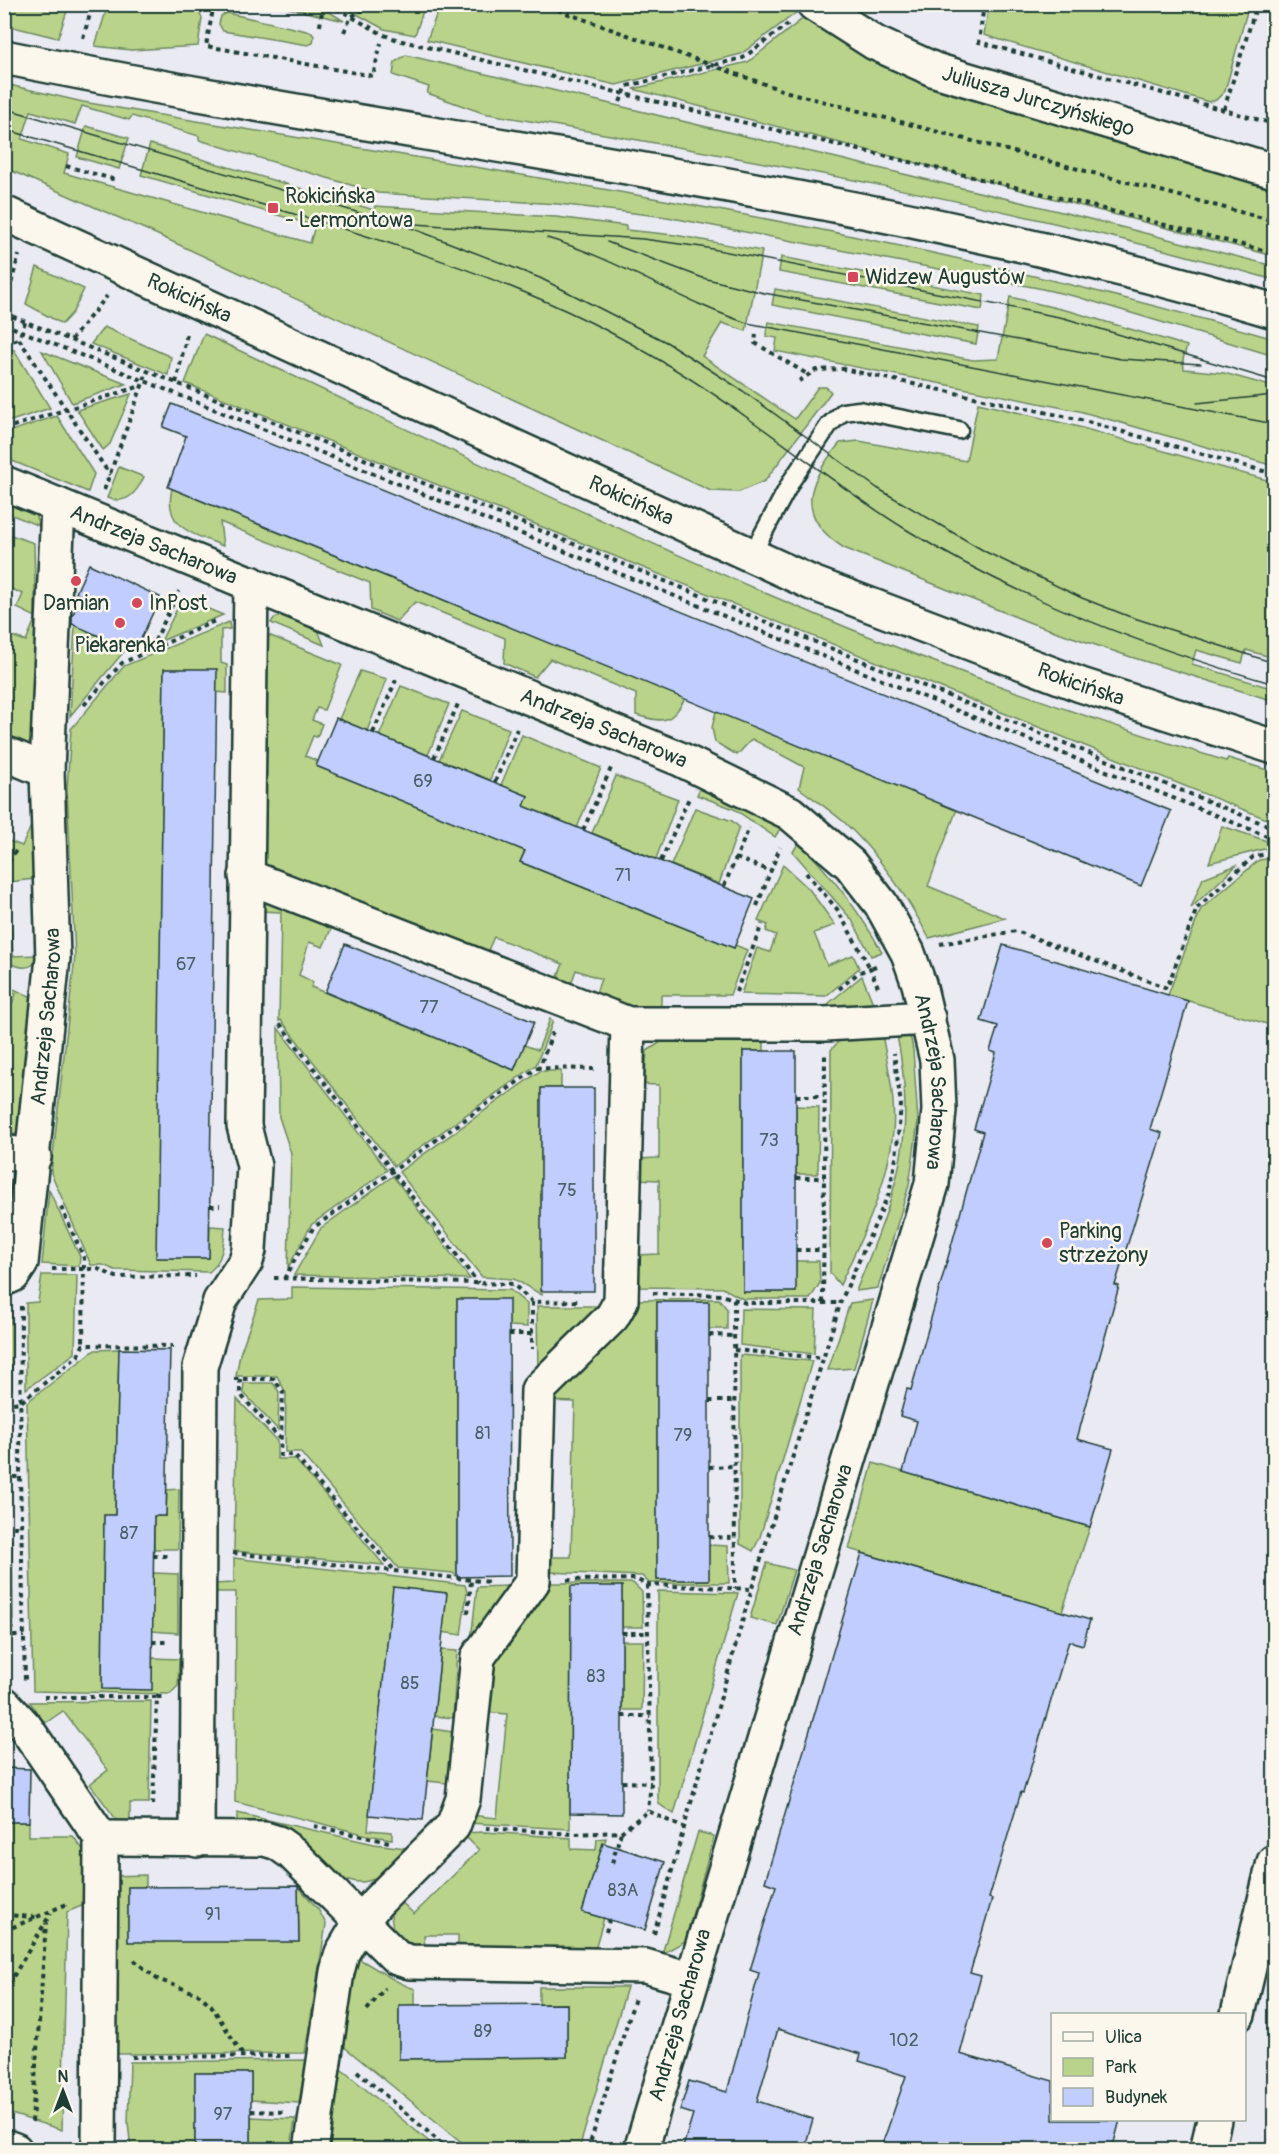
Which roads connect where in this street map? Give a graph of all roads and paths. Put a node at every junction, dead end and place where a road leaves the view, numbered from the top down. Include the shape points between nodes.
1 (93, 4) edge
2 (214, 4) edge
3 (323, 4) edge
4 (329, 4) edge
5 (372, 4) edge
6 (540, 4) edge
7 (984, 4) edge
8 (1257, 4) edge
9 (820, 11) edge
10 (351, 17) junction
11 (320, 26) dead end
12 (344, 32) dead end
13 (81, 42) dead end
14 (381, 43) dead end
15 (4, 57) edge
16 (708, 66) junction
17 (622, 94) junction
18 (620, 102) dead end
19 (1224, 109) junction
20 (1275, 124) edge
21 (66, 166) dead end
22 (1275, 171) edge
23 (116, 180) dead end
24 (4, 213) edge
25 (1275, 221) edge
26 (1275, 253) edge
27 (19, 255) dead end
28 (118, 300) dead end
29 (4, 311) edge
30 (1275, 312) edge
31 (26, 322) junction
32 (4, 324) edge
33 (178, 327) dead end
34 (22, 331) junction
35 (756, 334) dead end
36 (19, 339) junction
37 (71, 340) junction
38 (4, 343) edge
39 (147, 372) junction
40 (807, 374) junction
41 (799, 381) dead end
42 (142, 383) junction
43 (176, 383) junction
44 (65, 410) junction
45 (4, 429) edge
46 (959, 430) dead end
47 (1275, 474) edge
48 (110, 475) junction
49 (4, 483) edge
50 (58, 506) junction
51 (93, 519) junction
52 (750, 556) junction
53 (250, 583) junction
54 (168, 586) dead end
55 (179, 590) junction
56 (190, 595) dead end
57 (250, 621) junction
58 (150, 650) junction
59 (386, 675) dead end
60 (397, 679) junction
61 (407, 683) dead end
62 (448, 699) dead end
63 (458, 704) junction
64 (81, 707) dead end
65 (468, 708) dead end
66 (508, 724) dead end
67 (518, 728) junction
68 (528, 732) dead end
69 (373, 733) dead end
70 (1275, 747) edge
71 (4, 753) edge
72 (434, 758) dead end
73 (605, 762) dead end
74 (612, 766) junction
75 (623, 770) dead end
76 (47, 771) junction
77 (495, 782) dead end
78 (678, 793) dead end
79 (689, 798) junction
80 (700, 802) dead end
81 (742, 820) dead end
82 (750, 825) junction
83 (1275, 828) edge
84 (758, 829) dead end
85 (583, 830) dead end
86 (1275, 839) edge
87 (773, 840) dead end
88 (20, 841) dead end
89 (781, 847) junction
90 (1275, 852) edge
91 (788, 853) dead end
92 (736, 858) junction
93 (661, 861) dead end
94 (802, 868) dead end
95 (4, 870) edge
96 (771, 872) junction
97 (246, 876) junction
98 (724, 886) dead end
99 (757, 906) dead end
100 (762, 924) dead end
101 (908, 953) junction
102 (870, 968) junction
103 (566, 999) junction
104 (733, 999) dead end
105 (928, 1018) junction
106 (888, 1022) junction
107 (245, 1024) junction
108 (628, 1024) junction
109 (825, 1024) junction
110 (796, 1096) dead end
111 (824, 1096) junction
112 (19, 1155) edge
113 (393, 1173) junction
114 (796, 1178) dead end
115 (824, 1178) junction
116 (56, 1198) dead end
117 (796, 1250) dead end
118 (823, 1250) junction
119 (9, 1277) edge
120 (284, 1279) dead end
121 (478, 1284) dead end
122 (623, 1292) junction
123 (734, 1299) junction
124 (823, 1304) junction
125 (840, 1304) junction
126 (509, 1334) dead end
127 (532, 1334) dead end
128 (708, 1335) dead end
129 (734, 1336) junction
130 (83, 1345) junction
131 (178, 1346) dead end
132 (734, 1350) junction
133 (824, 1359) junction
134 (200, 1378) junction
135 (240, 1379) junction
136 (708, 1401) dead end
137 (734, 1401) junction
138 (21, 1402) junction
139 (4, 1404) edge
140 (281, 1439) junction
141 (734, 1466) junction
142 (708, 1467) dead end
143 (4, 1477) edge
144 (20, 1477) junction
145 (4, 1527) edge
146 (21, 1527) junction
147 (708, 1537) dead end
148 (734, 1538) junction
149 (200, 1551) junction
150 (395, 1572) junction
151 (533, 1581) junction
152 (647, 1585) junction
153 (735, 1588) junction
154 (753, 1589) junction
155 (622, 1633) dead end
156 (649, 1633) junction
157 (4, 1636) edge
158 (24, 1636) junction
159 (157, 1697) dead end
160 (15, 1700) edge
161 (622, 1716) dead end
162 (650, 1716) junction
163 (15, 1728) edge
164 (622, 1782) dead end
165 (651, 1783) junction
166 (648, 1811) junction
167 (453, 1826) junction
168 (684, 1828) junction
169 (621, 1832) junction
170 (101, 1838) junction
171 (196, 1839) junction
172 (1275, 1862) edge
173 (612, 1863) dead end
174 (100, 1885) junction
175 (52, 1912) junction
176 (4, 1915) edge
177 (49, 1917) junction
178 (38, 1918) junction
179 (46, 1923) junction
180 (360, 1923) junction
181 (4, 1931) edge
182 (132, 1957) dead end
183 (645, 1966) junction
184 (690, 1979) junction
185 (4, 1992) edge
186 (1238, 2013) edge
187 (324, 2055) junction
188 (99, 2057) junction
189 (244, 2057) junction
190 (251, 2111) dead end
191 (290, 2112) dead end
192 (1214, 2121) edge
193 (17, 2141) edge
194 (99, 2150) edge
195 (311, 2150) edge
196 (449, 2150) edge
197 (588, 2150) edge
198 (641, 2150) edge
199 (1206, 2150) edge

1 - 13 path
2 - 14 path via 206,46 373,76
3 - 11 path
4 - 10 path
5 - 10 path
6 - 16 path
7 - 19 path via 979,42
8 - 19 path
9 - 16 path via 743,58
9 - 22 street, Juliusza Jurczyńskiego via 875,43 935,70
10 - 12 path
10 - 17 path via 398,40
15 - 30 street via 714,184 1024,245
16 - 17 path via 627,86
16 - 25 path via 855,111
17 - 18 path
17 - 26 path
19 - 20 path
21 - 23 path
24 - 52 street, Rokicińska
27 - 29 path
28 - 37 path via 108,296
29 - 31 path
31 - 34 path
31 - 37 path
32 - 34 path
33 - 43 path via 188,332
34 - 36 path
34 - 42 path
35 - 40 path via 755,343
36 - 38 path
36 - 44 path
37 - 39 path
39 - 42 path
39 - 43 path
40 - 41 path
40 - 47 path via 825,368 843,369 979,396 1077,418
42 - 44 path
42 - 48 path
42 - 86 path via 340,458
43 - 83 path
44 - 45 path
44 - 48 path
46 - 52 lane via 859,410 843,412 829,425 792,480
48 - 51 path
49 - 50 street, Andrzeja Sacharowa
50 - 51 street, Andrzeja Sacharowa
50 - 76 street, Andrzeja Sacharowa
51 - 53 street, Andrzeja Sacharowa
52 - 70 street, Rokicińska via 940,634 1081,686
53 - 57 street
53 - 101 street, Andrzeja Sacharowa via 687,761 790,813 850,864 881,904
54 - 55 path
55 - 56 path
55 - 58 path
57 - 58 path via 234,613
57 - 97 street
58 - 64 path via 122,663
59 - 60 path
60 - 61 path
60 - 69 path
62 - 63 path
63 - 65 path
63 - 72 path
66 - 67 path
67 - 68 path
67 - 77 path
71 - 76 street
73 - 74 path
74 - 75 path
74 - 85 path
76 - 112 street, Andrzeja Sacharowa via 53,958
78 - 79 path
79 - 80 path
79 - 93 path
81 - 82 path
82 - 84 path
82 - 92 path
87 - 89 path
88 - 95 path
89 - 91 path
89 - 96 path
90 - 101 path via 1253,857 1197,908 1167,988 1016,931
92 - 96 path
92 - 98 path
94 - 102 path via 837,909
96 - 99 path
97 - 103 street
97 - 107 street
100 - 104 path
101 - 102 path
101 - 105 street, Andrzeja Sacharowa
102 - 106 path
103 - 108 street
103 - 113 path via 540,1066
105 - 106 street
105 - 184 street, Andrzeja Sacharowa via 937,1060 939,1110 932,1184
106 - 109 street
106 - 125 path via 902,1105 896,1158 888,1193
107 - 113 path via 280,1024
107 - 134 street via 244,1126 254,1166 249,1250 220,1301
108 - 109 street
108 - 122 street
109 - 111 path
110 - 111 path
111 - 115 path
112 - 119 street, Andrzeja Sacharowa via 21,1263
113 - 120 path via 313,1228
113 - 121 path
114 - 115 path
115 - 118 path
116 - 130 path via 84,1258
117 - 118 path
118 - 124 path
119 - 138 path via 21,1298
122 - 123 path via 721,1295
122 - 151 street via 612,1317 538,1390
123 - 124 path via 746,1303
123 - 129 path
124 - 125 path
125 - 133 path
126 - 127 path
128 - 129 path
129 - 132 path
130 - 131 path
130 - 138 path via 78,1356
132 - 133 path
132 - 137 path
133 - 154 path
134 - 135 path
134 - 149 street
135 - 140 path via 240,1394
135 - 140 path via 274,1379 283,1392
136 - 137 path
137 - 141 path
138 - 139 path
138 - 144 path
140 - 150 path via 280,1455 294,1455
141 - 142 path
141 - 148 path
143 - 144 path
144 - 146 path
145 - 146 path
146 - 158 path
147 - 148 path
148 - 153 path
149 - 150 path
149 - 171 street
150 - 151 path via 479,1581
151 - 152 path via 636,1579
151 - 167 street via 478,1657 463,1799
152 - 153 path
152 - 156 path
153 - 154 path
154 - 168 path
155 - 156 path
156 - 162 path
157 - 158 path
158 - 160 path
159 - 160 path
160 - 163 street
160 - 163 path
161 - 162 path
162 - 165 path
163 - 170 street
164 - 165 path
165 - 166 path
166 - 168 path
166 - 169 path
167 - 169 path via 573,1834
167 - 180 street
168 - 183 path
169 - 173 path
170 - 171 street
170 - 174 street
171 - 180 street via 265,1839 278,1843
172 - 186 street
174 - 175 path
174 - 188 street
175 - 177 path
175 - 178 path
176 - 178 path
177 - 178 path
177 - 179 path
178 - 181 path
179 - 185 path
179 - 193 path via 35,2107
180 - 183 street via 397,1958 410,1962
180 - 187 street via 342,1953
182 - 189 path via 157,1979 198,1994 211,2005
183 - 184 street
183 - 197 path
184 - 198 street, Andrzeja Sacharowa
187 - 189 path
187 - 195 street
187 - 196 path via 339,2055
188 - 189 path
188 - 194 street
190 - 191 path
192 - 199 street

